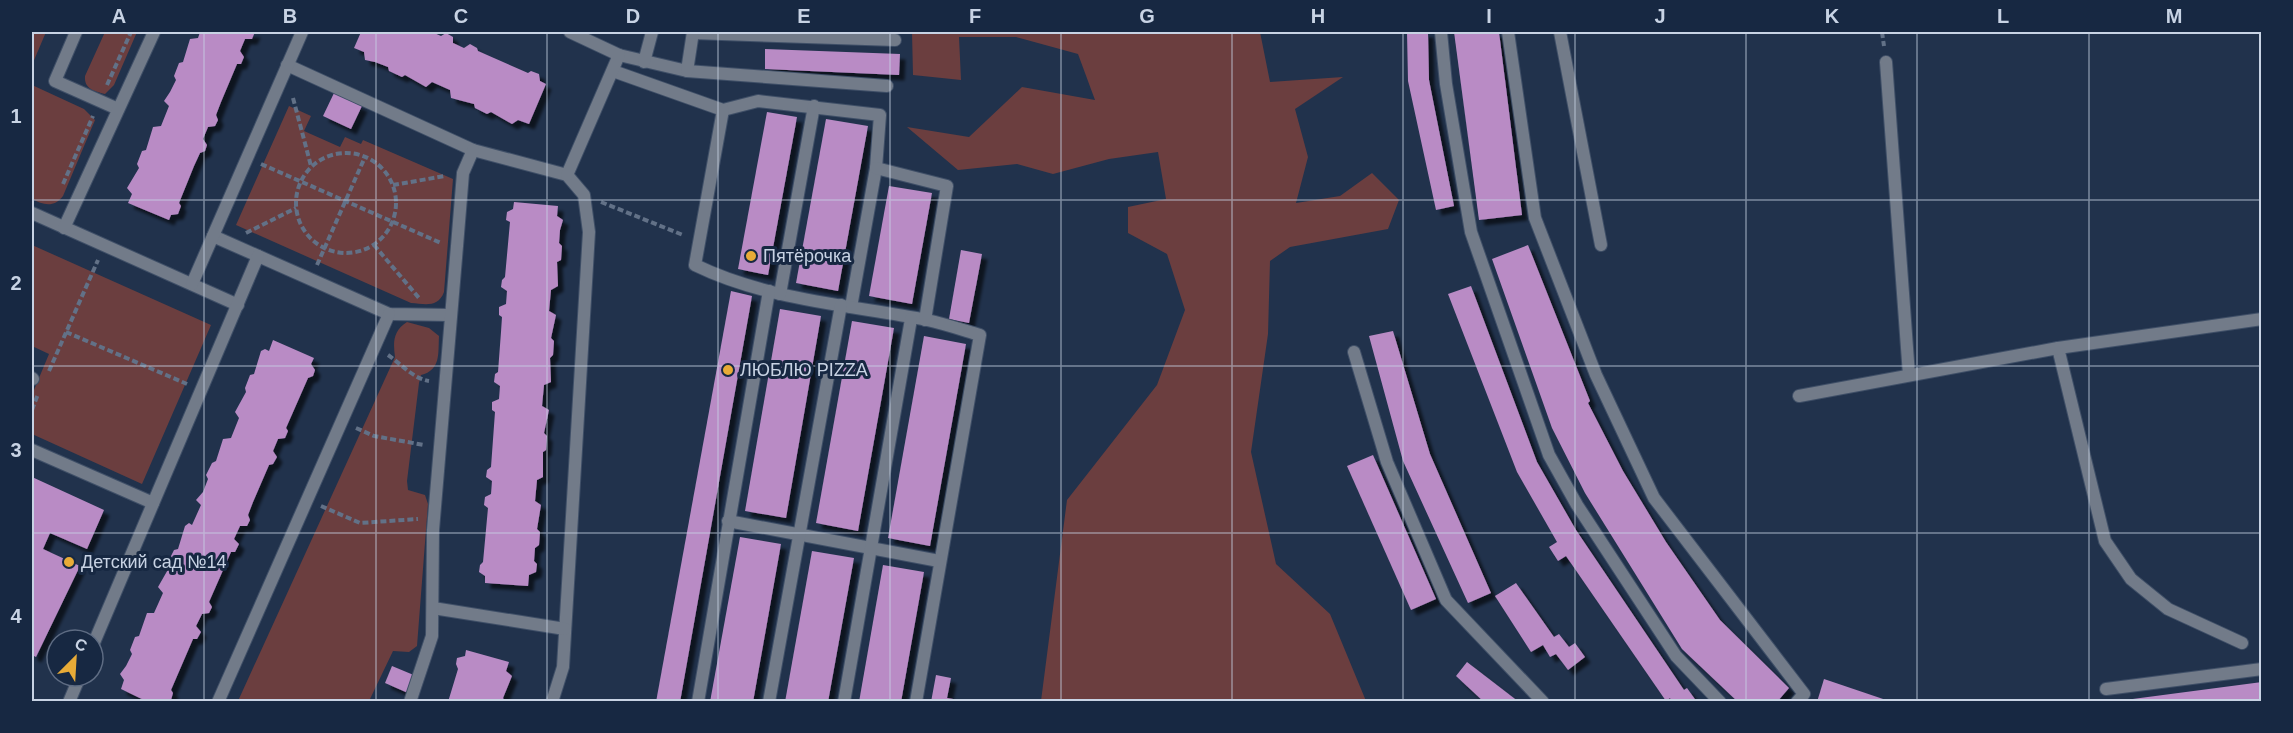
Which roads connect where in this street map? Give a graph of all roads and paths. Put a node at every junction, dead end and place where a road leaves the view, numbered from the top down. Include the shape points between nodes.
1 (76, 32) edge
2 (131, 32) edge
3 (154, 32) edge
4 (302, 32) edge
5 (570, 32) edge
6 (652, 32) edge
7 (693, 32) edge
8 (1441, 32) edge
9 (1508, 32) edge
10 (1560, 32) edge
11 (895, 40) dead end
12 (619, 56) junction
13 (644, 62) junction
14 (1886, 62) dead end
15 (286, 67) junction
16 (613, 71) junction
17 (687, 71) junction
18 (887, 86) dead end
19 (100, 101) junction
20 (813, 106) junction
21 (118, 109) junction
22 (723, 110) junction
23 (473, 150) junction
24 (365, 156) junction
25 (247, 158) junction
26 (311, 166) junction
27 (876, 168) junction
28 (463, 173) junction
29 (567, 175) junction
30 (300, 181) junction
31 (393, 185) junction
32 (61, 187) dead end
33 (584, 195) junction
34 (346, 200) junction
35 (296, 208) junction
36 (32, 213) edge
37 (393, 221) junction
38 (64, 228) junction
39 (213, 236) junction
40 (698, 241) junction
41 (227, 242) junction
42 (374, 245) junction
43 (1601, 245) dead end
44 (104, 246) junction
45 (324, 248) junction
46 (457, 250) junction
47 (258, 256) junction
48 (311, 279) junction
49 (192, 284) junction
50 (774, 293) junction
51 (238, 304) junction
52 (846, 306) junction
53 (389, 314) junction
54 (433, 314) junction
55 (451, 315) junction
56 (911, 319) junction
57 (2262, 319) edge
58 (925, 320) junction
59 (66, 332) junction
60 (374, 347) junction
61 (2058, 348) junction
62 (1354, 352) dead end
63 (48, 373) dead end
64 (1909, 375) junction
65 (447, 383) junction
66 (201, 390) junction
67 (39, 392) dead end
68 (1799, 396) dead end
69 (32, 410) edge
70 (341, 422) junction
71 (441, 447) junction
72 (32, 450) edge
73 (307, 500) junction
74 (153, 503) junction
75 (434, 520) junction
76 (728, 521) junction
77 (800, 534) junction
78 (872, 549) junction
79 (939, 561) junction
80 (433, 608) junction
81 (100, 628) edge
82 (565, 629) junction
83 (2242, 643) dead end
84 (2262, 669) edge
85 (75, 688) edge
86 (2106, 689) dead end
87 (69, 702) edge
88 (218, 702) edge
89 (411, 702) edge
90 (552, 702) edge
91 (698, 702) edge
92 (769, 702) edge
93 (844, 702) edge
94 (916, 702) edge
95 (1543, 702) edge
96 (1720, 702) edge
97 (1797, 702) edge

1 - 19 lane via 54,81
2 - 19 path
3 - 21 lane
4 - 15 lane
5 - 12 lane
6 - 13 lane
7 - 11 lane
7 - 17 lane
8 - 96 lane via 1446,84 1472,232 1549,455 1577,505 1676,656
9 - 97 lane via 1535,218 1596,375 1654,498 1804,694
10 - 43 lane
12 - 13 lane
12 - 16 lane
13 - 17 lane
14 - 64 lane
15 - 23 lane
15 - 25 lane
15 - 26 path
16 - 22 lane
16 - 29 lane
17 - 18 lane
19 - 21 lane
19 - 32 path
20 - 22 lane via 758,101
20 - 27 lane via 880,115
20 - 50 lane
21 - 38 lane
22 - 40 lane
23 - 28 lane
23 - 29 lane
24 - 26 path via 337,153
24 - 31 path via 377,163
24 - 34 path
25 - 30 path
25 - 39 lane
26 - 30 path
27 - 52 lane
27 - 58 lane via 947,186
28 - 31 path
28 - 46 lane
29 - 33 lane
30 - 34 path
30 - 35 path
31 - 37 path
33 - 40 path
33 - 82 lane via 589,232
34 - 37 path
34 - 45 path
35 - 41 path
35 - 45 path via 300,224
36 - 38 lane
37 - 42 path
37 - 46 path
38 - 44 lane
39 - 41 lane
39 - 49 lane
40 - 50 lane via 695,265
41 - 47 lane
42 - 45 path via 350,253
42 - 54 path
44 - 49 lane
44 - 59 path
45 - 48 path
46 - 55 lane
47 - 48 lane
47 - 51 lane
48 - 53 lane
49 - 51 lane
50 - 52 lane
50 - 76 lane
51 - 66 lane
52 - 56 lane
52 - 77 lane
53 - 54 lane
53 - 60 lane
54 - 55 lane
55 - 65 lane
56 - 58 lane
56 - 78 lane
57 - 61 lane
58 - 79 lane via 980,335
59 - 63 path
59 - 66 path
60 - 65 path via 404,365 419,380
60 - 70 lane
61 - 64 lane
61 - 83 lane via 2105,541 2131,579 2168,609
62 - 95 lane via 1387,462 1446,600
64 - 68 lane
65 - 71 lane
66 - 74 lane
67 - 69 path
70 - 71 path via 374,436
70 - 73 lane
71 - 75 lane
72 - 74 lane
73 - 75 path via 360,523 408,518
73 - 88 lane
74 - 81 lane
75 - 80 lane
76 - 77 lane
76 - 91 lane
77 - 78 lane
77 - 92 lane
78 - 79 lane
78 - 93 lane
79 - 94 lane
80 - 82 lane
80 - 89 lane via 432,636
82 - 90 lane via 563,667
84 - 86 lane
85 - 87 lane

